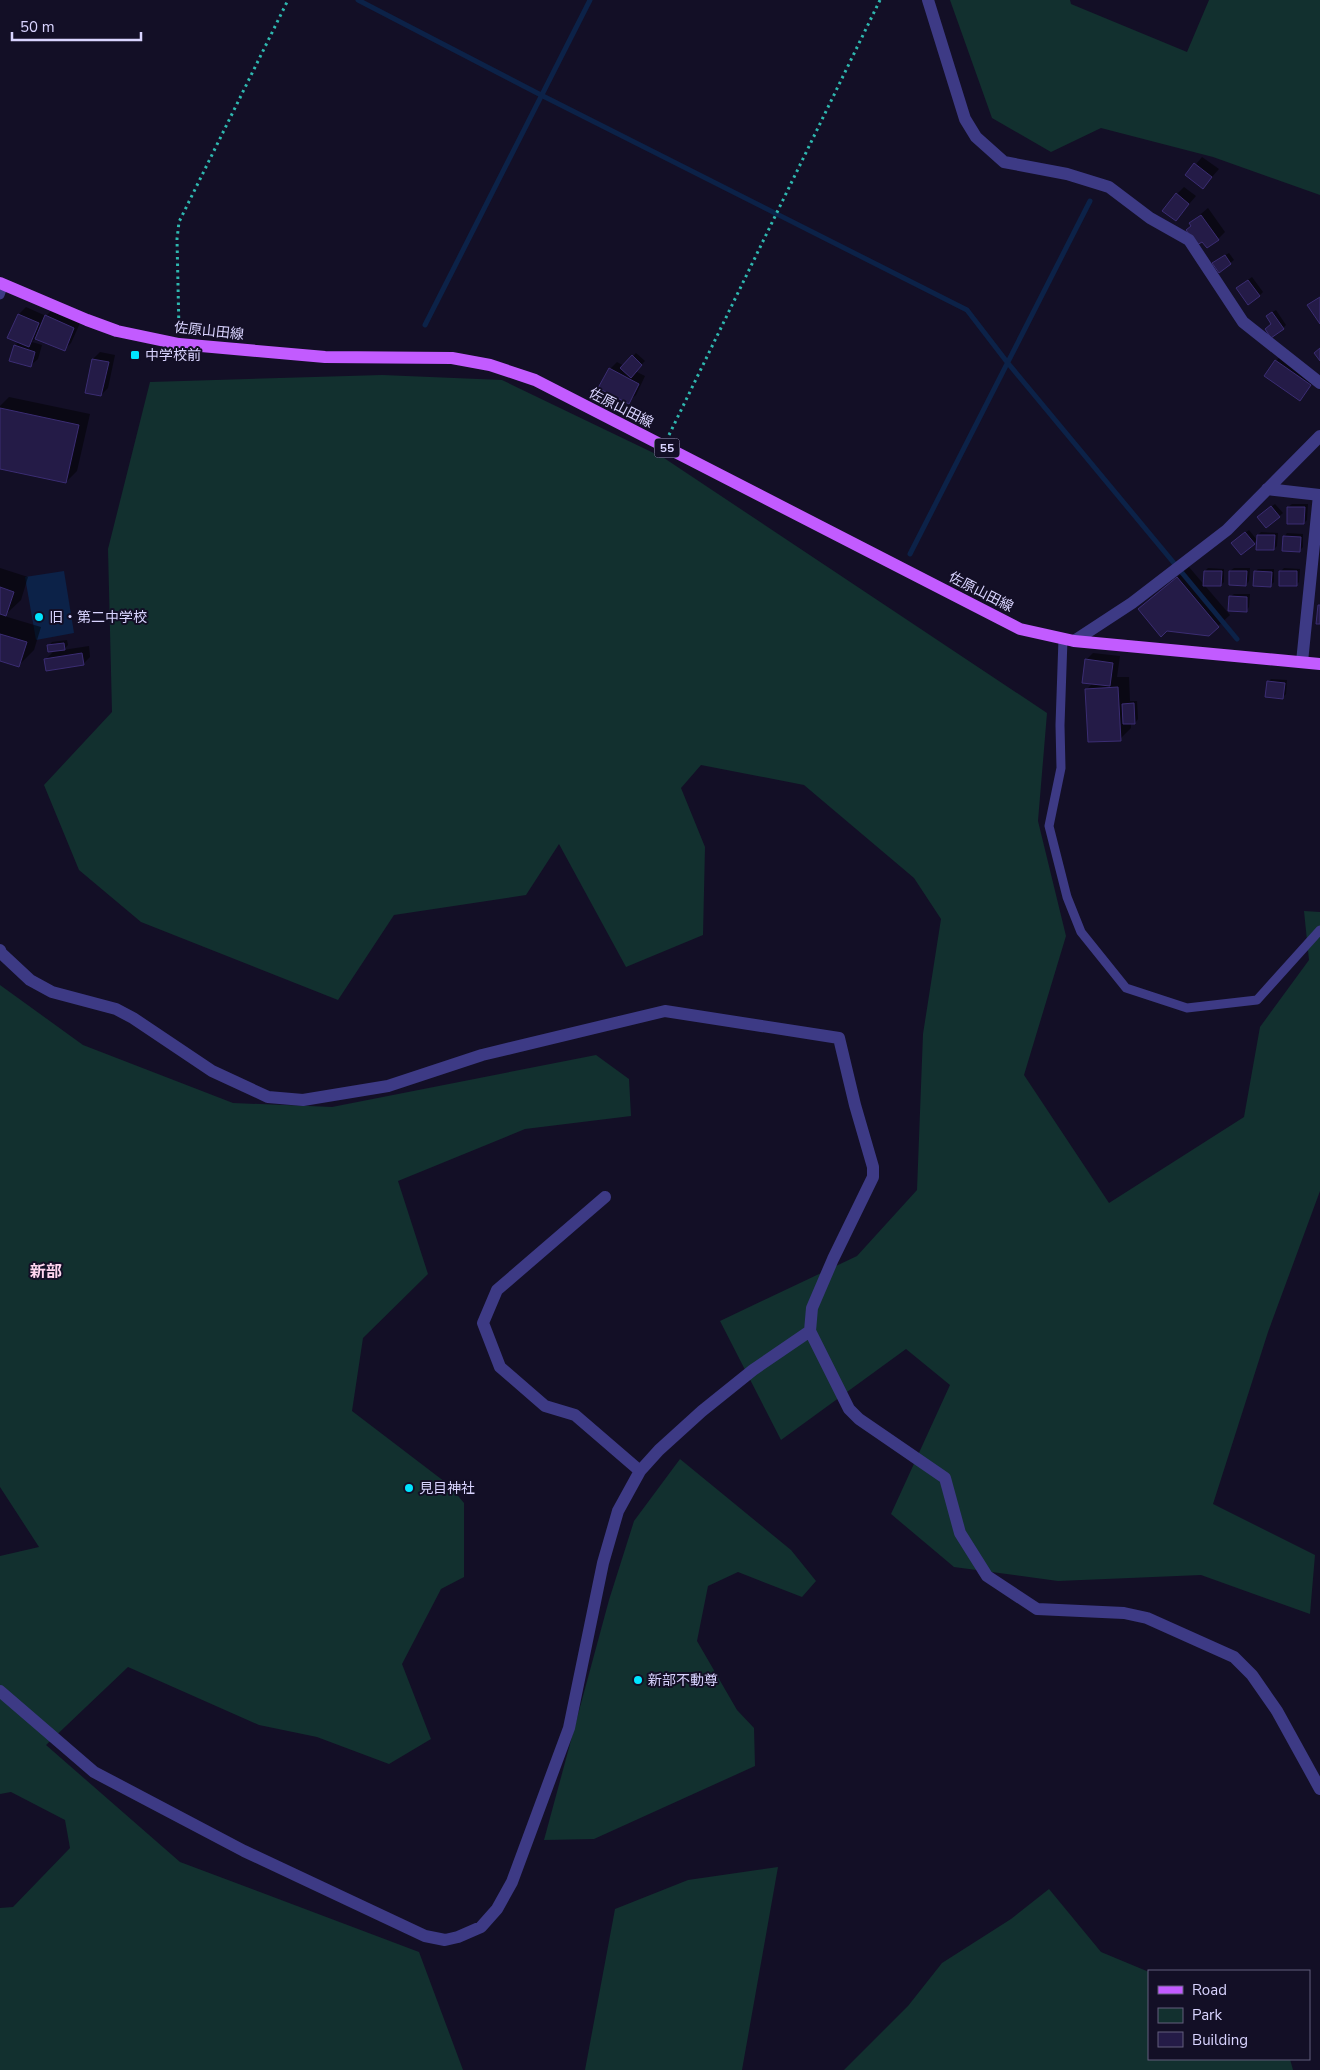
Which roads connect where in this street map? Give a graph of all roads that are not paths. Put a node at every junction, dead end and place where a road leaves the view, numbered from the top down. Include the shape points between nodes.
1 (928, 0) edge
2 (1, 287) edge
3 (1320, 384) edge
4 (1320, 436) edge
5 (1267, 490) junction
6 (1320, 495) edge
7 (1068, 640) junction
8 (1302, 662) junction
9 (1320, 664) edge
10 (1320, 930) edge
11 (0, 950) edge
12 (605, 1197) dead end
13 (810, 1331) junction
14 (640, 1471) junction
15 (0, 1691) edge
16 (1320, 1789) edge

1 - 3 street via 965,119 976,137 1004,162 1067,174 1109,187 1150,218 1189,240 1243,322
2 - 7 main road, 佐原山田線 / 55 via 117,331 179,344 325,357 452,358 490,365 535,380 1020,629
4 - 5 street
5 - 6 street
5 - 7 street via 1227,530 1132,604
6 - 8 street
7 - 8 main road, 佐原山田線 / 55
7 - 10 lane via 1060,725 1062,768 1049,826 1067,897 1081,932 1126,988 1187,1008 1257,1000
8 - 9 main road, 佐原山田線 / 55
11 - 13 street via 30,980 52,992 116,1009 212,1071 268,1096 294,1100 388,1086 482,1055 665,1011 839,1038 873,1177 812,1308
12 - 14 street via 497,1290 483,1323 500,1367 545,1406 575,1415
13 - 14 street via 753,1370 702,1411
13 - 16 street via 849,1409 944,1478 960,1533 987,1576 1037,1609 1124,1613 1147,1618 1234,1657 1252,1675 1278,1711
14 - 15 street via 618,1512 569,1728 512,1882 497,1910 481,1927 458,1937 445,1940 425,1936 244,1851 94,1772

